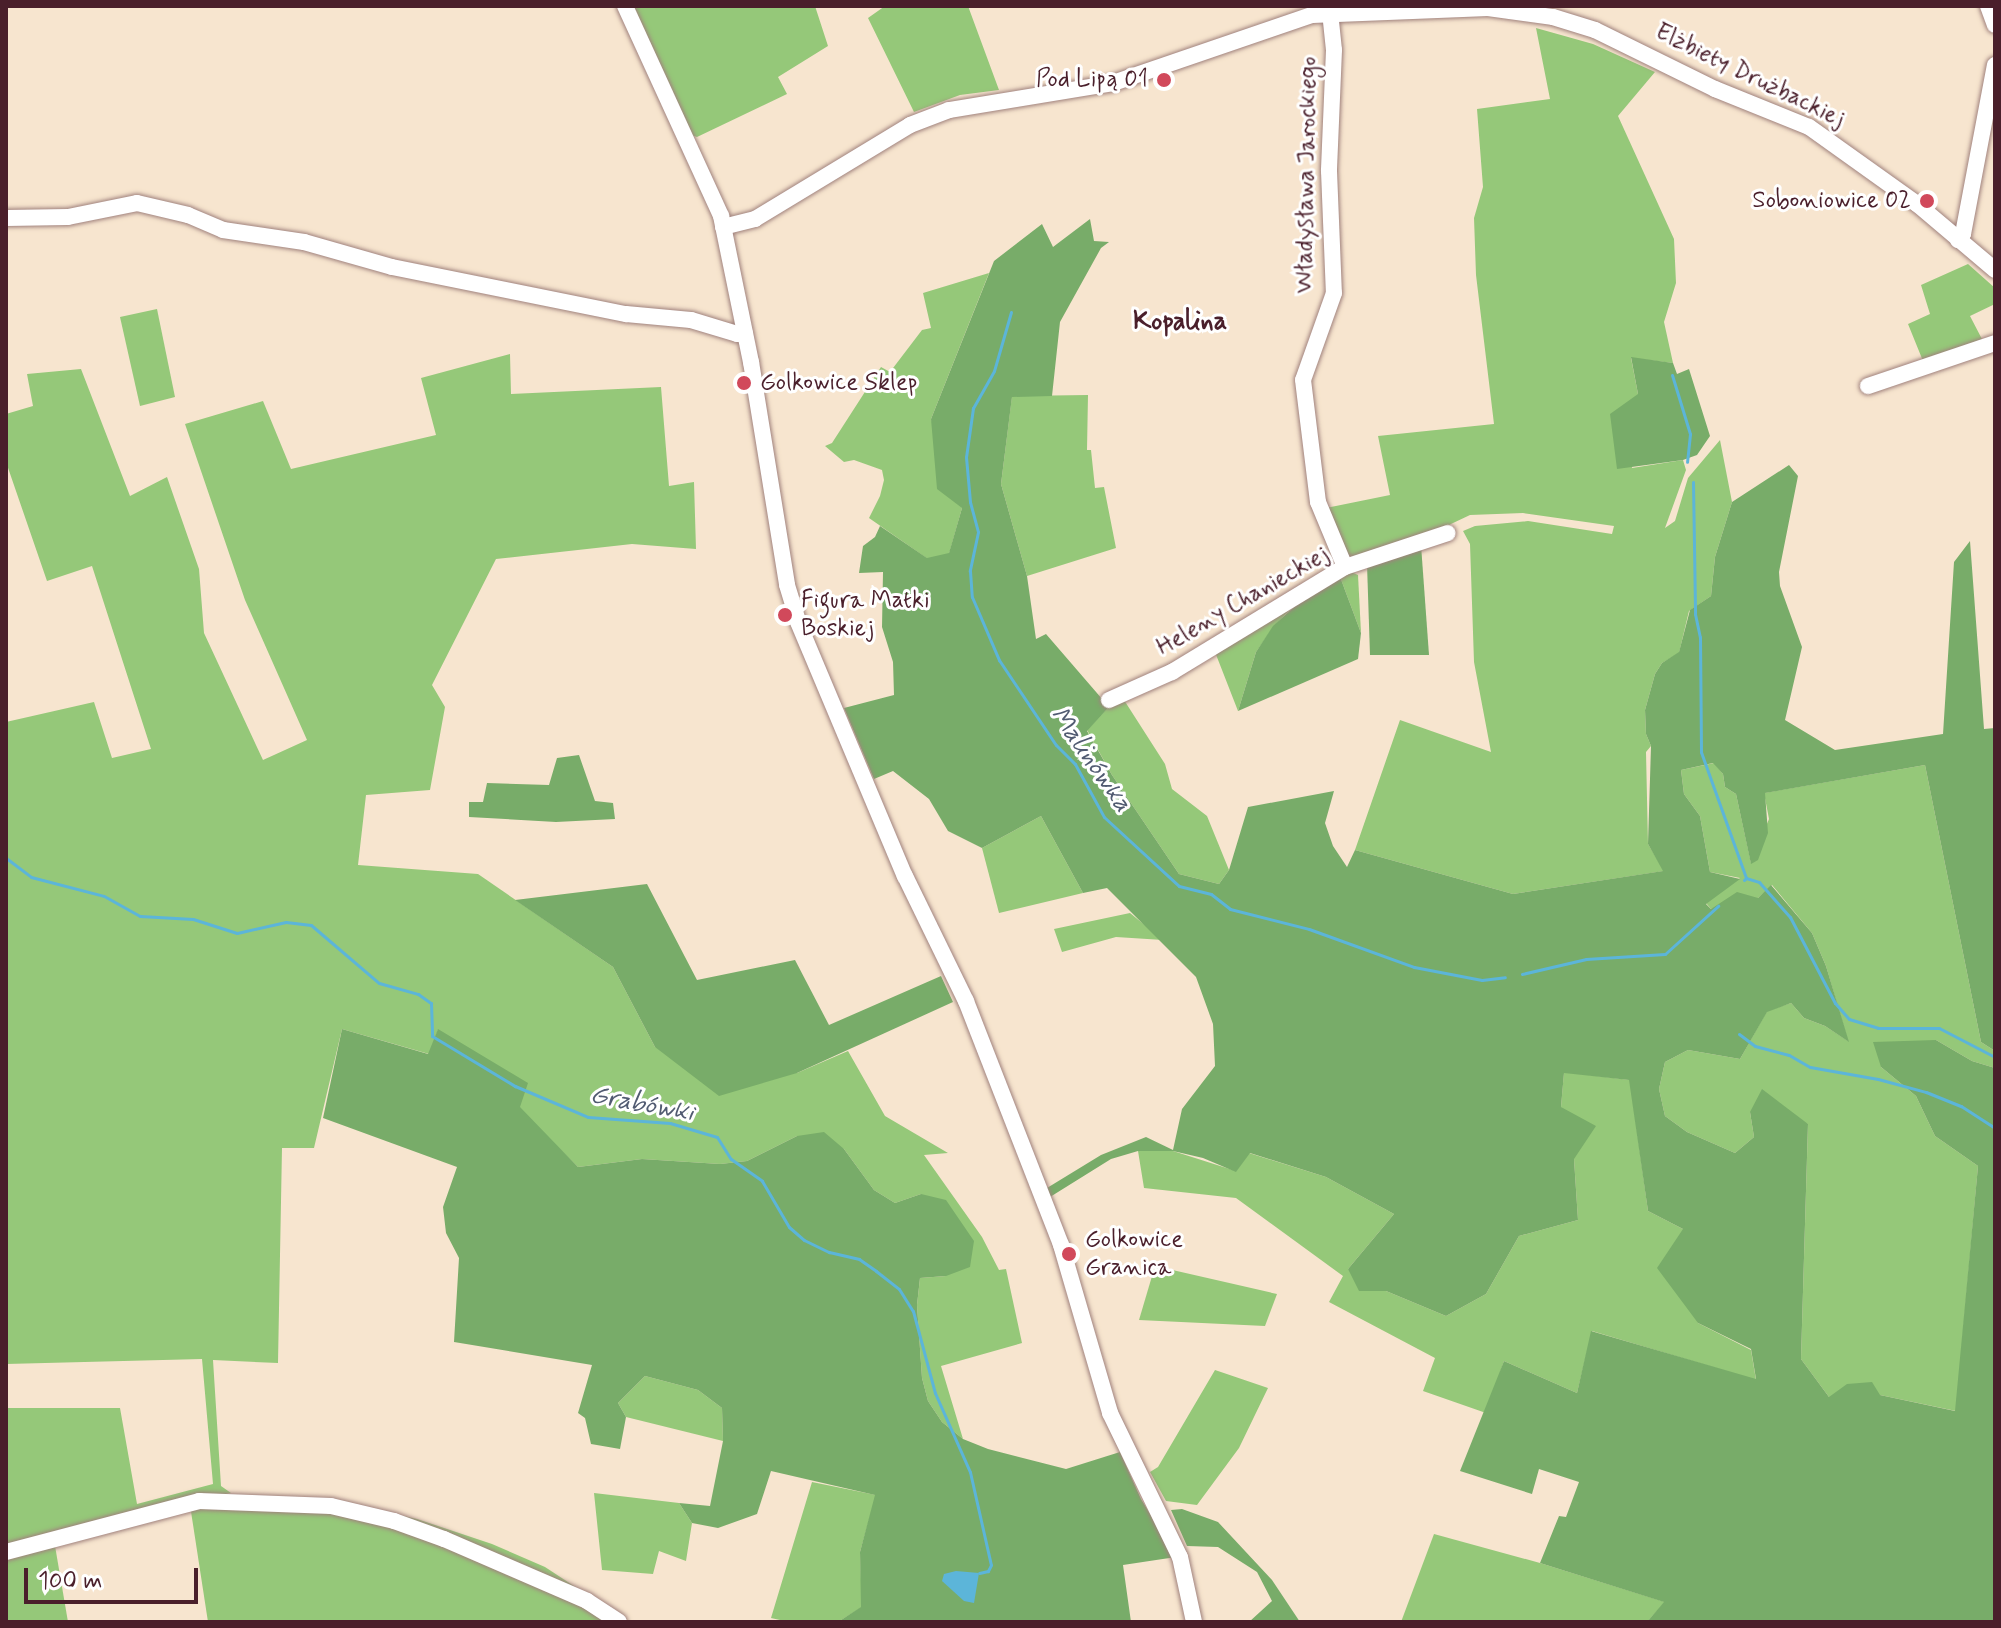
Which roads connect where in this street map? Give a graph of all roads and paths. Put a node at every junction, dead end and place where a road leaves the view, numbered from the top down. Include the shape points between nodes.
1 (625, 6) edge
2 (1988, 6) edge
3 (1330, 12) junction
4 (1995, 25) edge
5 (1995, 65) edge
6 (6, 218) edge
7 (723, 227) junction
8 (1958, 240) junction
9 (1995, 270) edge
10 (745, 333) junction
11 (1995, 343) edge
12 (1868, 386) dead end
13 (1448, 533) dead end
14 (1345, 567) junction
15 (1109, 700) dead end
16 (6, 1552) edge
17 (619, 1622) edge
18 (1194, 1622) edge

1 - 7 street via 716,201
2 - 4 street
3 - 7 street, Elżbiety Drużbackiej via 1277,24 1113,83 935,114 755,219
3 - 8 street, Elżbiety Drużbackiej via 1499,9 1585,26 1820,133
3 - 14 street, Władysława Jarockiego via 1334,293 1303,380 1318,502
5 - 8 street
6 - 10 street via 68,217 137,203 223,230 304,242 407,270
7 - 10 street
8 - 9 street, Elżbiety Drużbackiej
10 - 18 street via 787,585 798,622 905,876 966,1001 1061,1245 1110,1413 1180,1557
11 - 12 street
13 - 14 street, Heleny Chanieckiej
14 - 15 street, Heleny Chanieckiej via 1172,672
16 - 17 street via 199,1501 331,1506 444,1539 587,1601

